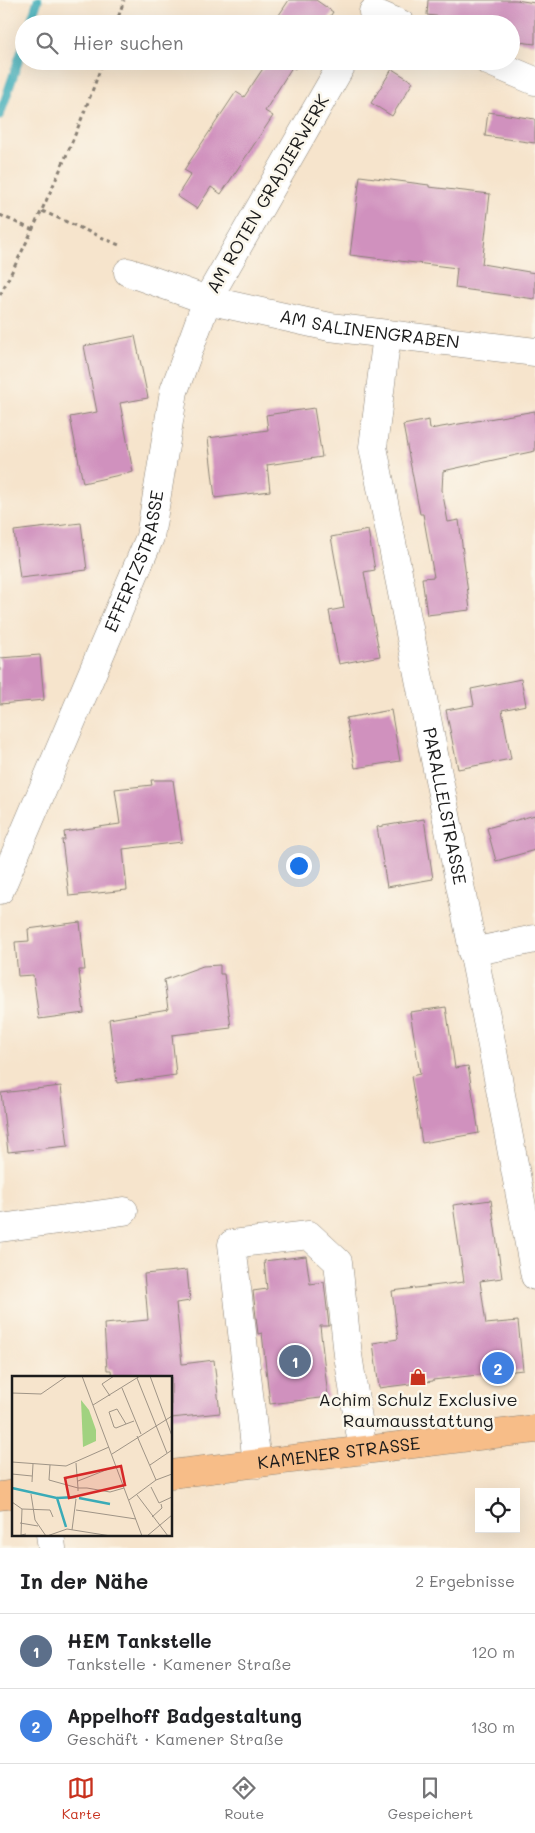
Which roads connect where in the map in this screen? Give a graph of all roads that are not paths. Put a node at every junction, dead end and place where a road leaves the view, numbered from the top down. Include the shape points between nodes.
1 (339, 70) edge
2 (508, 70) edge
3 (535, 82) edge
4 (128, 272) dead end
5 (207, 300) junction
6 (387, 335) junction
7 (535, 352) edge
8 (0, 890) edge
9 (535, 940) edge
10 (472, 952) junction
11 (124, 1211) dead end
12 (0, 1228) edge
13 (535, 1276) edge
14 (535, 1429) edge
15 (363, 1451) junction
16 (257, 1464) junction
17 (172, 1474) edge

1 - 5 street, AM ROTEN GRADIERWERK
2 - 3 street
4 - 5 street
5 - 6 street, AM SALINENGRABEN via 330,327
5 - 8 street, EFFERTZSTRASSE via 174,391 150,537
6 - 7 street, AM SALINENGRABEN
6 - 10 street, PARALLELSTRASSE via 373,447
9 - 10 street
10 - 13 street, PARALLELSTRASSE
11 - 12 street
14 - 15 main road, KAMENER STRASSE
15 - 16 main road, KAMENER STRASSE
15 - 16 street via 338,1262 309,1235 232,1244
16 - 17 main road, KAMENER STRASSE

